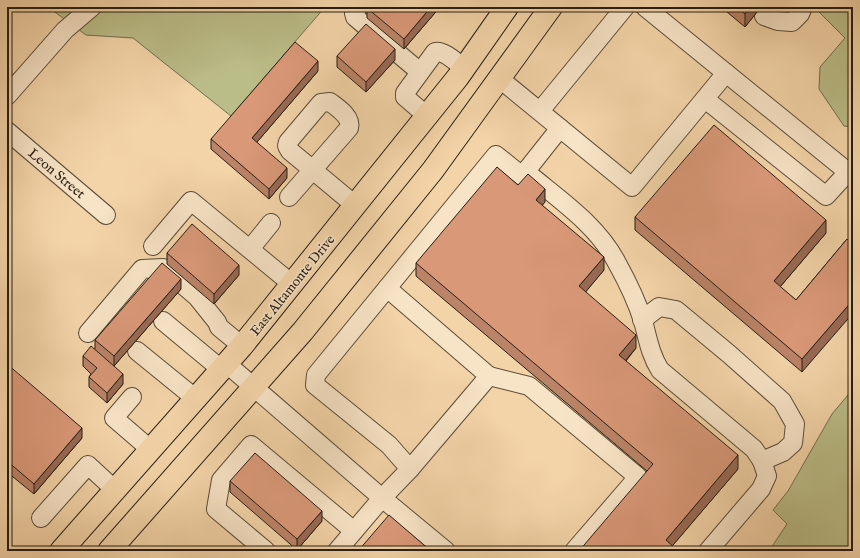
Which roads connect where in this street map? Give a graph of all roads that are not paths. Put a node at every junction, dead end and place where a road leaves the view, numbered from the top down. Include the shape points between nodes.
1 (92, 7) edge
2 (358, 7) edge
3 (507, 7) edge
4 (522, 7) edge
5 (551, 7) edge
6 (625, 7) edge
7 (645, 7) edge
8 (803, 7) edge
9 (764, 16) dead end
10 (464, 68) junction
11 (420, 72) junction
12 (726, 74) junction
13 (501, 76) junction
14 (7, 96) edge
15 (705, 99) junction
16 (540, 111) junction
17 (428, 116) junction
18 (560, 128) junction
19 (7, 131) edge
20 (525, 171) junction
21 (289, 197) dead end
22 (356, 206) junction
23 (106, 215) dead end
24 (272, 223) dead end
25 (153, 246) dead end
26 (250, 249) junction
27 (292, 284) junction
28 (387, 288) junction
29 (642, 320) junction
30 (163, 321) dead end
31 (88, 333) dead end
32 (242, 346) junction
33 (137, 351) dead end
34 (225, 367) junction
35 (489, 376) junction
36 (254, 386) junction
37 (132, 397) dead end
38 (196, 399) junction
39 (150, 449) junction
40 (762, 461) junction
41 (132, 468) junction
42 (410, 468) junction
43 (114, 489) junction
44 (382, 498) junction
45 (41, 518) dead end
46 (354, 531) junction
47 (61, 551) edge
48 (80, 551) edge
49 (109, 551) edge
50 (266, 551) edge
51 (337, 551) edge
52 (446, 551) edge
53 (574, 551) edge
54 (708, 551) edge

1 - 14 street via 65,30
2 - 11 street via 354,12 355,17
3 - 10 main road, East Altamonte Drive
4 - 13 main road via 503,32 493,54
5 - 13 main road
6 - 16 street
7 - 12 street
8 - 9 street via 792,22
10 - 11 street via 435,52
10 - 17 main road, East Altamonte Drive
11 - 17 street via 405,97
12 - 15 street
12 - 15 street via 848,172 826,196
13 - 16 street
13 - 36 main road via 433,170
15 - 18 street via 632,187
16 - 18 street
17 - 22 main road, East Altamonte Drive
18 - 20 street
19 - 23 street, Leon Street
20 - 28 street via 522,176 496,155
20 - 29 street via 589,225 606,244 617,262
21 - 22 street via 312,170
22 - 27 main road, East Altamonte Drive
24 - 26 street
25 - 26 street via 191,201
26 - 27 street
27 - 32 main road, East Altamonte Drive
28 - 35 street
28 - 42 street via 316,375 315,385 389,445
29 - 40 street via 651,355 660,370 754,449
29 - 40 street via 659,308 676,310 782,401 795,424 794,443 783,452
30 - 34 street
31 - 32 street via 142,269 163,268 197,297 219,327
32 - 34 main road, East Altamonte Drive
33 - 38 street
34 - 36 street
34 - 38 main road, East Altamonte Drive
35 - 42 street
35 - 53 street via 530,386 638,477
36 - 44 street
36 - 49 main road
37 - 39 street via 114,418
38 - 39 main road, East Altamonte Drive
39 - 41 main road, East Altamonte Drive
40 - 54 street via 767,476 761,489
41 - 43 main road, East Altamonte Drive
41 - 48 main road via 130,487 118,506
42 - 44 street
43 - 45 street via 88,465
43 - 47 main road, East Altamonte Drive
44 - 46 street
44 - 52 street
46 - 50 street via 251,445 221,480 216,509
46 - 51 street

